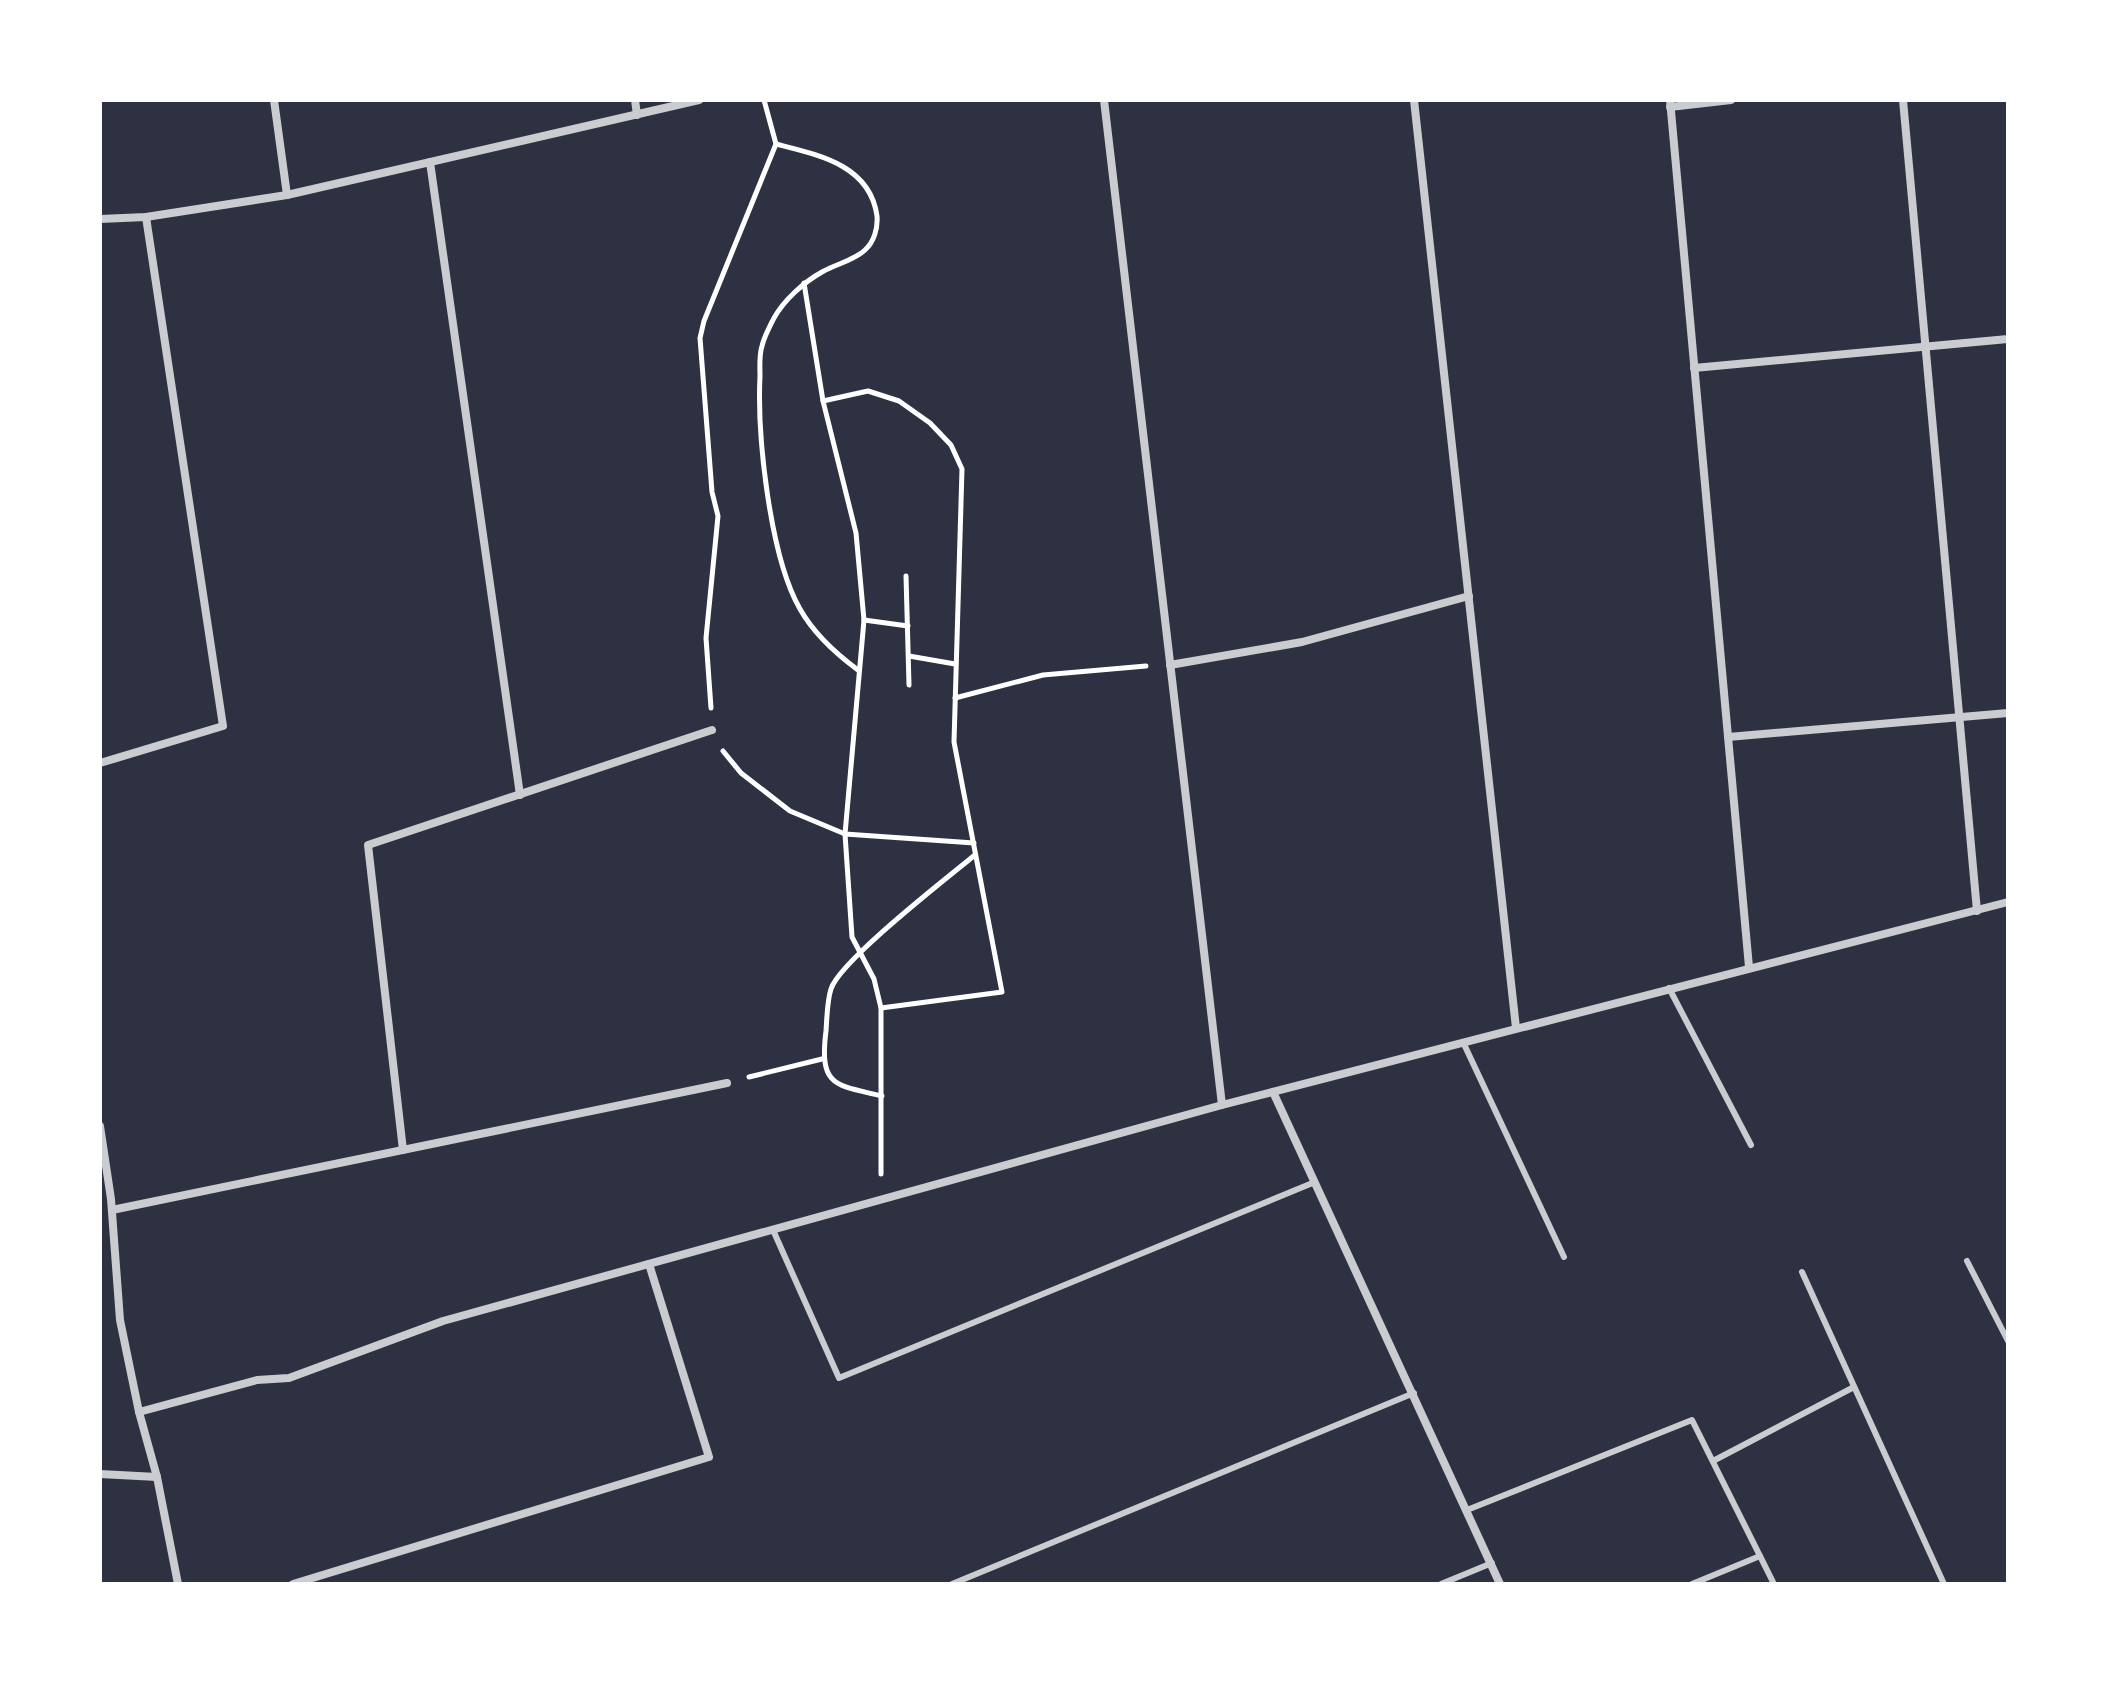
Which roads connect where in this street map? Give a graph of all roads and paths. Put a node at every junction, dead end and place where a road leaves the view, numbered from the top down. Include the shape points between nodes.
1 (274, 100) edge
2 (635, 100) edge
3 (699, 100) edge
4 (764, 100) edge
5 (1104, 100) edge
6 (1414, 100) edge
7 (1731, 100) edge
8 (1903, 100) edge
9 (1670, 104) edge
10 (637, 115) junction
11 (776, 144) junction
12 (430, 162) junction
13 (287, 195) junction
14 (146, 217) junction
15 (100, 219) edge
16 (804, 283) junction
17 (2008, 339) edge
18 (1925, 347) junction
19 (1694, 368) junction
20 (823, 401) junction
21 (906, 576) dead end
22 (1469, 596) junction
23 (864, 620) junction
24 (908, 626) junction
25 (909, 656) junction
26 (955, 664) junction
27 (1170, 665) junction
28 (859, 671) junction
29 (909, 685) dead end
30 (955, 698) junction
31 (2008, 713) edge
32 (1960, 719) junction
33 (712, 730) junction
34 (1728, 737) junction
35 (100, 763) edge
36 (520, 795) junction
37 (845, 834) junction
38 (974, 843) junction
39 (975, 854) junction
40 (2005, 903) edge
41 (1977, 911) junction
42 (2008, 915) edge
43 (859, 954) junction
44 (1749, 967) junction
45 (1669, 988) junction
46 (881, 1008) junction
47 (1516, 1028) junction
48 (1463, 1042) junction
49 (822, 1059) junction
50 (727, 1083) joint
51 (1273, 1092) junction
52 (882, 1096) junction
53 (1222, 1105) junction
54 (100, 1126) edge
55 (1751, 1145) dead end
56 (403, 1150) junction
57 (1315, 1182) junction
58 (100, 1198) edge
59 (111, 1199) junction
60 (880, 1199) junction
61 (112, 1210) junction
62 (773, 1230) junction
63 (1564, 1257) dead end
64 (1967, 1261) dead end
65 (649, 1264) junction
66 (1802, 1272) dead end
67 (2008, 1341) edge
68 (1854, 1387) junction
69 (1414, 1393) junction
70 (139, 1412) junction
71 (1713, 1461) junction
72 (100, 1474) edge
73 (157, 1477) junction
74 (1467, 1510) junction
75 (1760, 1556) junction
76 (1492, 1563) junction
77 (178, 1584) edge
78 (293, 1584) edge
79 (952, 1584) edge
80 (1441, 1584) edge
81 (1500, 1584) edge
82 (1692, 1584) edge
83 (1774, 1584) edge
84 (1944, 1584) edge

1 - 13 street
2 - 10 street
3 - 10 street
4 - 11 path
5 - 27 street
6 - 22 street
7 - 9 street
8 - 18 street
9 - 19 street
10 - 12 street
11 - 16 path via 843,164 874,201 878,221 867,249
11 - 33 path via 700,338 718,516 706,638
12 - 13 street
12 - 36 street
13 - 14 street
14 - 15 street
14 - 35 street via 223,726
16 - 20 path
16 - 28 path via 776,315 761,347 759,395 773,524 783,572 799,608 832,650
17 - 18 street
18 - 19 street
18 - 32 street
19 - 34 street
20 - 23 path via 856,533
20 - 26 path via 868,391 899,401 951,445 962,469
21 - 24 path
22 - 27 street via 1302,642
22 - 47 street
23 - 24 path
23 - 28 path
24 - 25 path
25 - 26 path
25 - 29 path
26 - 30 path
27 - 30 path via 1043,675
27 - 53 street
28 - 37 path
30 - 38 path via 954,742
31 - 32 street
32 - 34 street
32 - 41 street
33 - 36 street
33 - 37 path via 724,753 763,791 790,811
34 - 44 street
36 - 56 street via 368,845
37 - 38 path
37 - 43 path via 852,937
38 - 39 path
39 - 43 path
39 - 46 path via 1002,992
40 - 41 street
40 - 42 street
41 - 44 street
43 - 46 path via 874,979
43 - 49 path via 831,987
44 - 45 street
45 - 47 street
45 - 55 lane
46 - 52 path
47 - 48 street
48 - 51 street
48 - 63 lane
49 - 50 path
49 - 52 path via 839,1085
50 - 56 street
51 - 53 street
51 - 57 street
52 - 60 path
53 - 60 street
54 - 59 street
56 - 61 street
57 - 62 lane via 839,1378
57 - 69 street
58 - 59 street
59 - 61 street
60 - 62 street
61 - 70 street via 120,1320
62 - 65 street
64 - 67 lane
65 - 70 street via 443,1321 289,1378 257,1380
65 - 78 street via 709,1457
66 - 68 lane
68 - 71 lane
68 - 84 lane
69 - 74 street
69 - 79 lane
70 - 73 street
71 - 74 lane via 1692,1420
71 - 75 lane
72 - 73 street
73 - 77 street
74 - 76 street
75 - 82 lane
75 - 83 lane
76 - 80 lane
76 - 81 street

